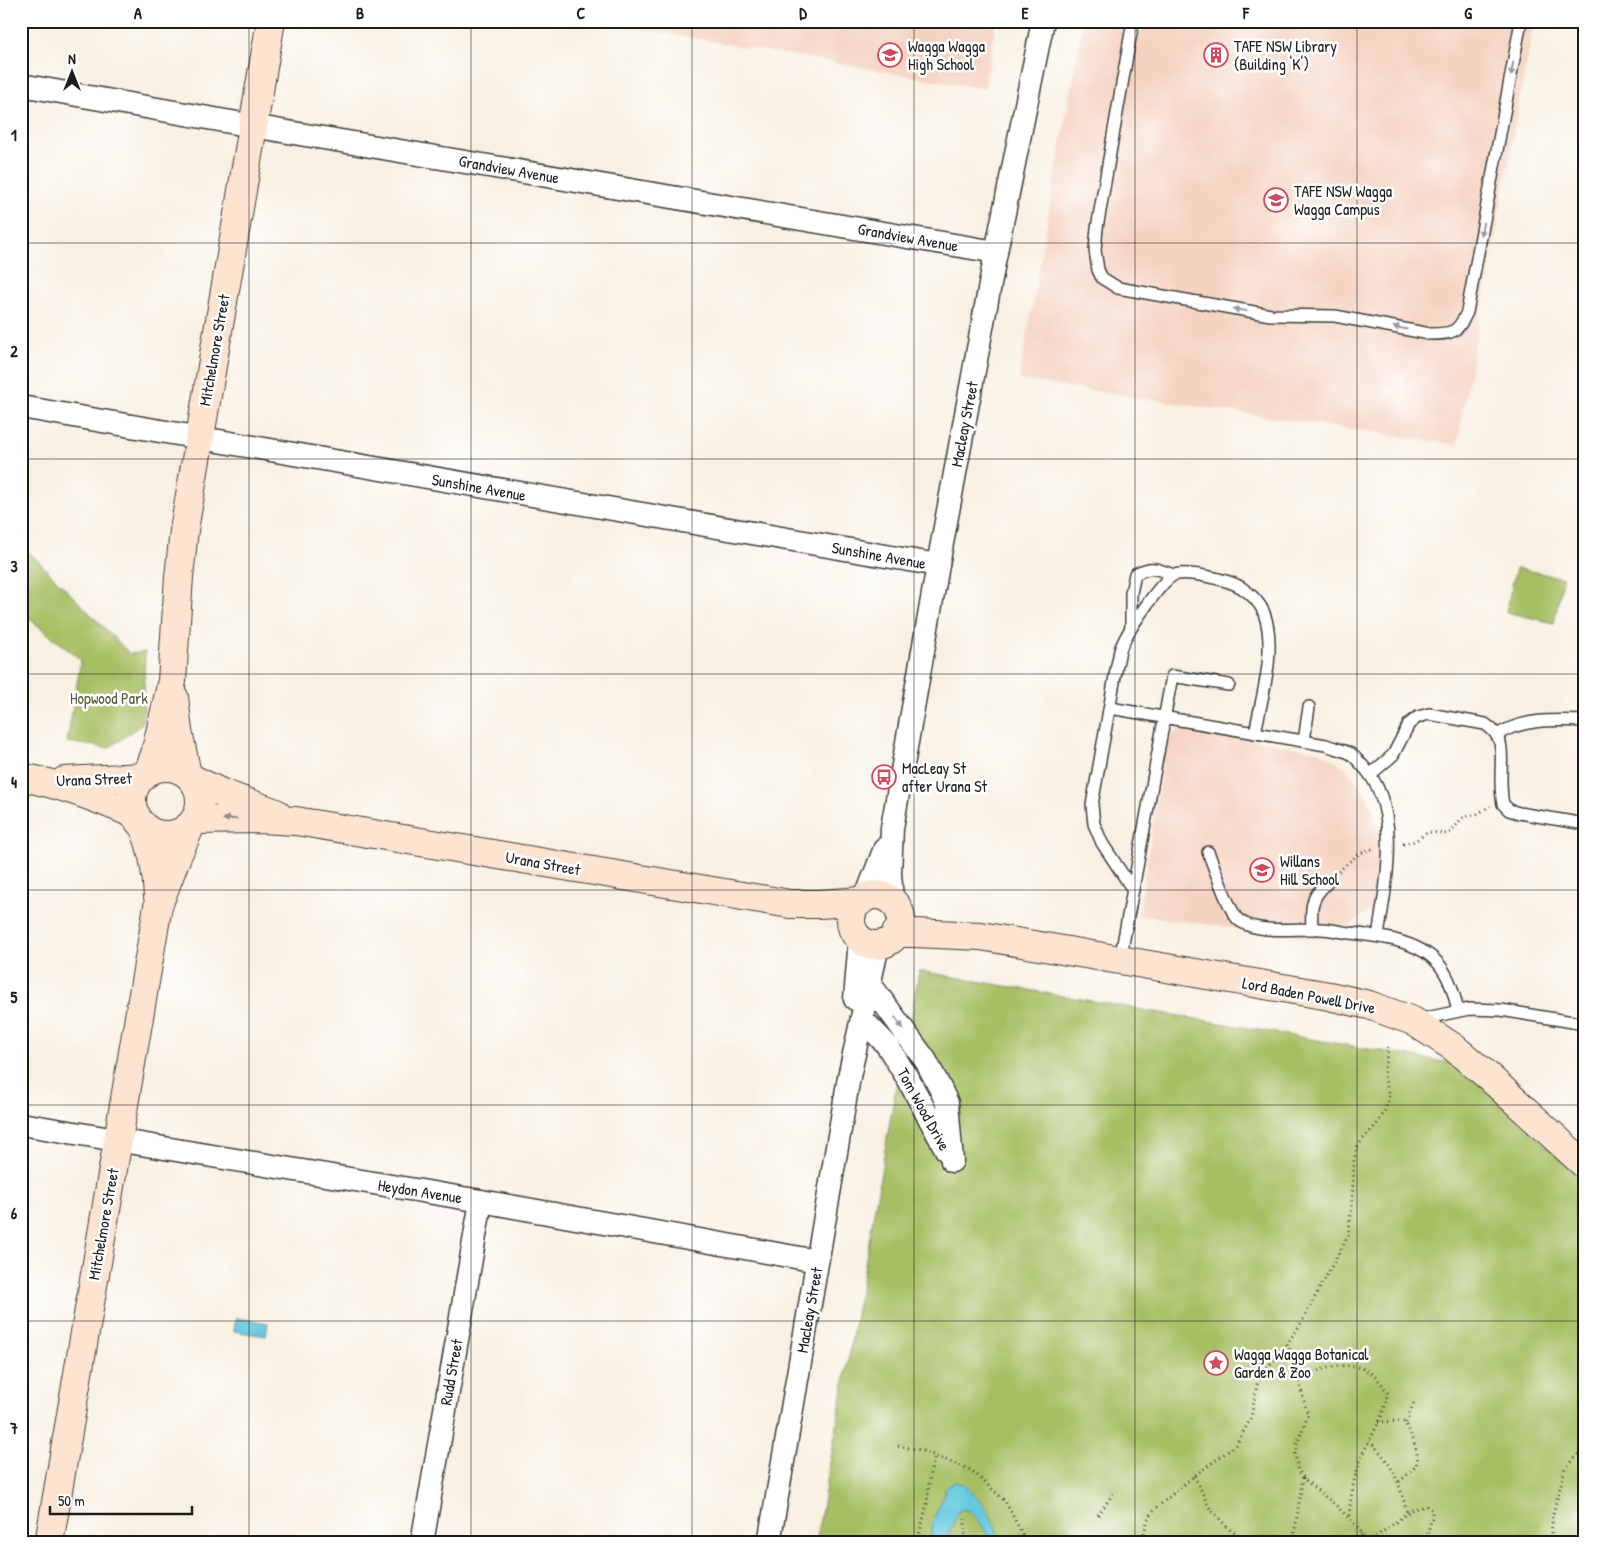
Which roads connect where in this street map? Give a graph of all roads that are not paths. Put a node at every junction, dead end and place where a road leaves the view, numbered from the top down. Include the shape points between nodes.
1 (271, 21) edge
2 (1043, 21) edge
3 (1132, 21) edge
4 (1521, 21) edge
5 (21, 85) edge
6 (253, 126) junction
7 (996, 252) junction
8 (21, 407) edge
9 (199, 439) junction
10 (938, 565) junction
11 (1173, 575) junction
12 (1131, 628) junction
13 (172, 681) junction
14 (1229, 685) dead end
15 (1309, 707) dead end
16 (1110, 708) junction
17 (1164, 718) junction
18 (1585, 721) edge
19 (1254, 733) junction
20 (1497, 735) junction
21 (1304, 741) junction
22 (145, 774) junction
23 (1371, 774) junction
24 (190, 777) junction
25 (33, 779) edge
26 (139, 820) junction
27 (296, 821) junction
28 (193, 822) junction
29 (1585, 824) edge
30 (1208, 852) dead end
31 (1326, 884) road end
32 (1133, 890) junction
33 (879, 901) junction
34 (790, 904) junction
35 (158, 906) junction
36 (1312, 929) junction
37 (872, 936) junction
38 (981, 936) junction
39 (1378, 936) junction
40 (1120, 960) junction
41 (870, 984) junction
42 (1458, 1011) junction
43 (862, 1019) junction
44 (1413, 1021) junction
45 (1585, 1024) edge
46 (849, 1077) junction
47 (21, 1124) edge
48 (118, 1140) junction
49 (1585, 1165) edge
50 (481, 1201) junction
51 (817, 1262) junction
52 (49, 1543) edge
53 (422, 1543) edge
54 (769, 1543) edge

1 - 6 street, Mitchelmore Street
2 - 7 street, Macleay Street
4 -> 3 lane via 1467,312 1462,325 1443,334 1335,316 1271,315 1118,288 1102,278 1096,260 1097,228
5 - 6 street, Grandview Avenue
6 - 7 street, Grandview Avenue
6 - 9 street, Mitchelmore Street
7 - 10 street, Macleay Street
8 - 9 street, Sunshine Avenue
9 - 10 street, Sunshine Avenue
9 - 13 street, Mitchelmore Street via 182,549
10 - 33 street, Macleay Street
11 - 12 lane
11 - 12 lane via 1146,568 1136,574 1131,593
11 - 19 lane via 1196,575 1241,587 1255,598 1264,612 1269,652
12 - 16 lane via 1122,644
13 - 22 street, Mitchelmore Street via 155,754
13 - 24 street, Mitchelmore Street via 175,713
14 - 17 lane via 1172,676
15 - 21 lane
16 - 17 lane
16 - 32 lane via 1092,805 1094,824 1102,844
17 - 19 lane
17 - 32 lane
18 - 20 lane via 1520,724
19 - 21 lane
20 - 23 lane via 1485,724 1428,714 1418,717 1409,724 1392,755
20 - 29 lane via 1501,743 1503,804 1518,814
21 - 23 lane via 1352,754
22 - 24 street via 165,767 175,768
22 - 25 street, Urana Street via 82,781
22 - 26 street via 135,787 133,796 132,804
23 - 39 lane via 1388,823 1386,886
24 - 27 street, Urana Street via 222,793
24 - 28 street via 198,787 200,797 199,812
25 - 26 street, Urana Street via 88,796
26 - 28 street via 156,833 166,835 177,834
26 - 35 street, Mitchelmore Street via 150,841 154,859
27 -> 28 street, Urana Street via 261,818
27 - 34 street, Urana Street
28 - 35 street, Mitchelmore Street via 174,860
30 - 36 lane via 1229,905 1239,921 1257,928
31 - 36 lane via 1311,905
32 - 40 lane
33 - 34 street, Urana Street
33 - 37 street via 856,905 852,915
33 - 37 street via 900,913 900,925
33 - 38 street, Lord Baden Powell Drive
34 - 37 street, Urana Street
35 - 48 street, Mitchelmore Street
36 - 39 lane
37 - 38 street, Lord Baden Powell Drive via 914,932
37 - 41 street, Macleay Street
37 - 46 street, Macleay Street
38 - 40 street, Lord Baden Powell Drive
39 - 42 lane via 1405,943 1437,962 1450,981
40 - 44 street, Lord Baden Powell Drive via 1330,996 1369,1005
41 - 43 street, Macleay Street
41 -> 43 street, Tom Wood Drive via 926,1061 947,1103 952,1161 887,1045
42 - 44 lane
42 - 45 lane via 1502,1010
43 - 46 street, Macleay Street
44 - 49 street, Lord Baden Powell Drive via 1454,1047
46 - 51 street, Macleay Street
47 - 48 street, Heydon Avenue
48 - 50 street, Heydon Avenue
48 - 52 street, Mitchelmore Street
50 - 51 street, Heydon Avenue
50 - 53 street, Rudd Street
51 - 54 street, Macleay Street

